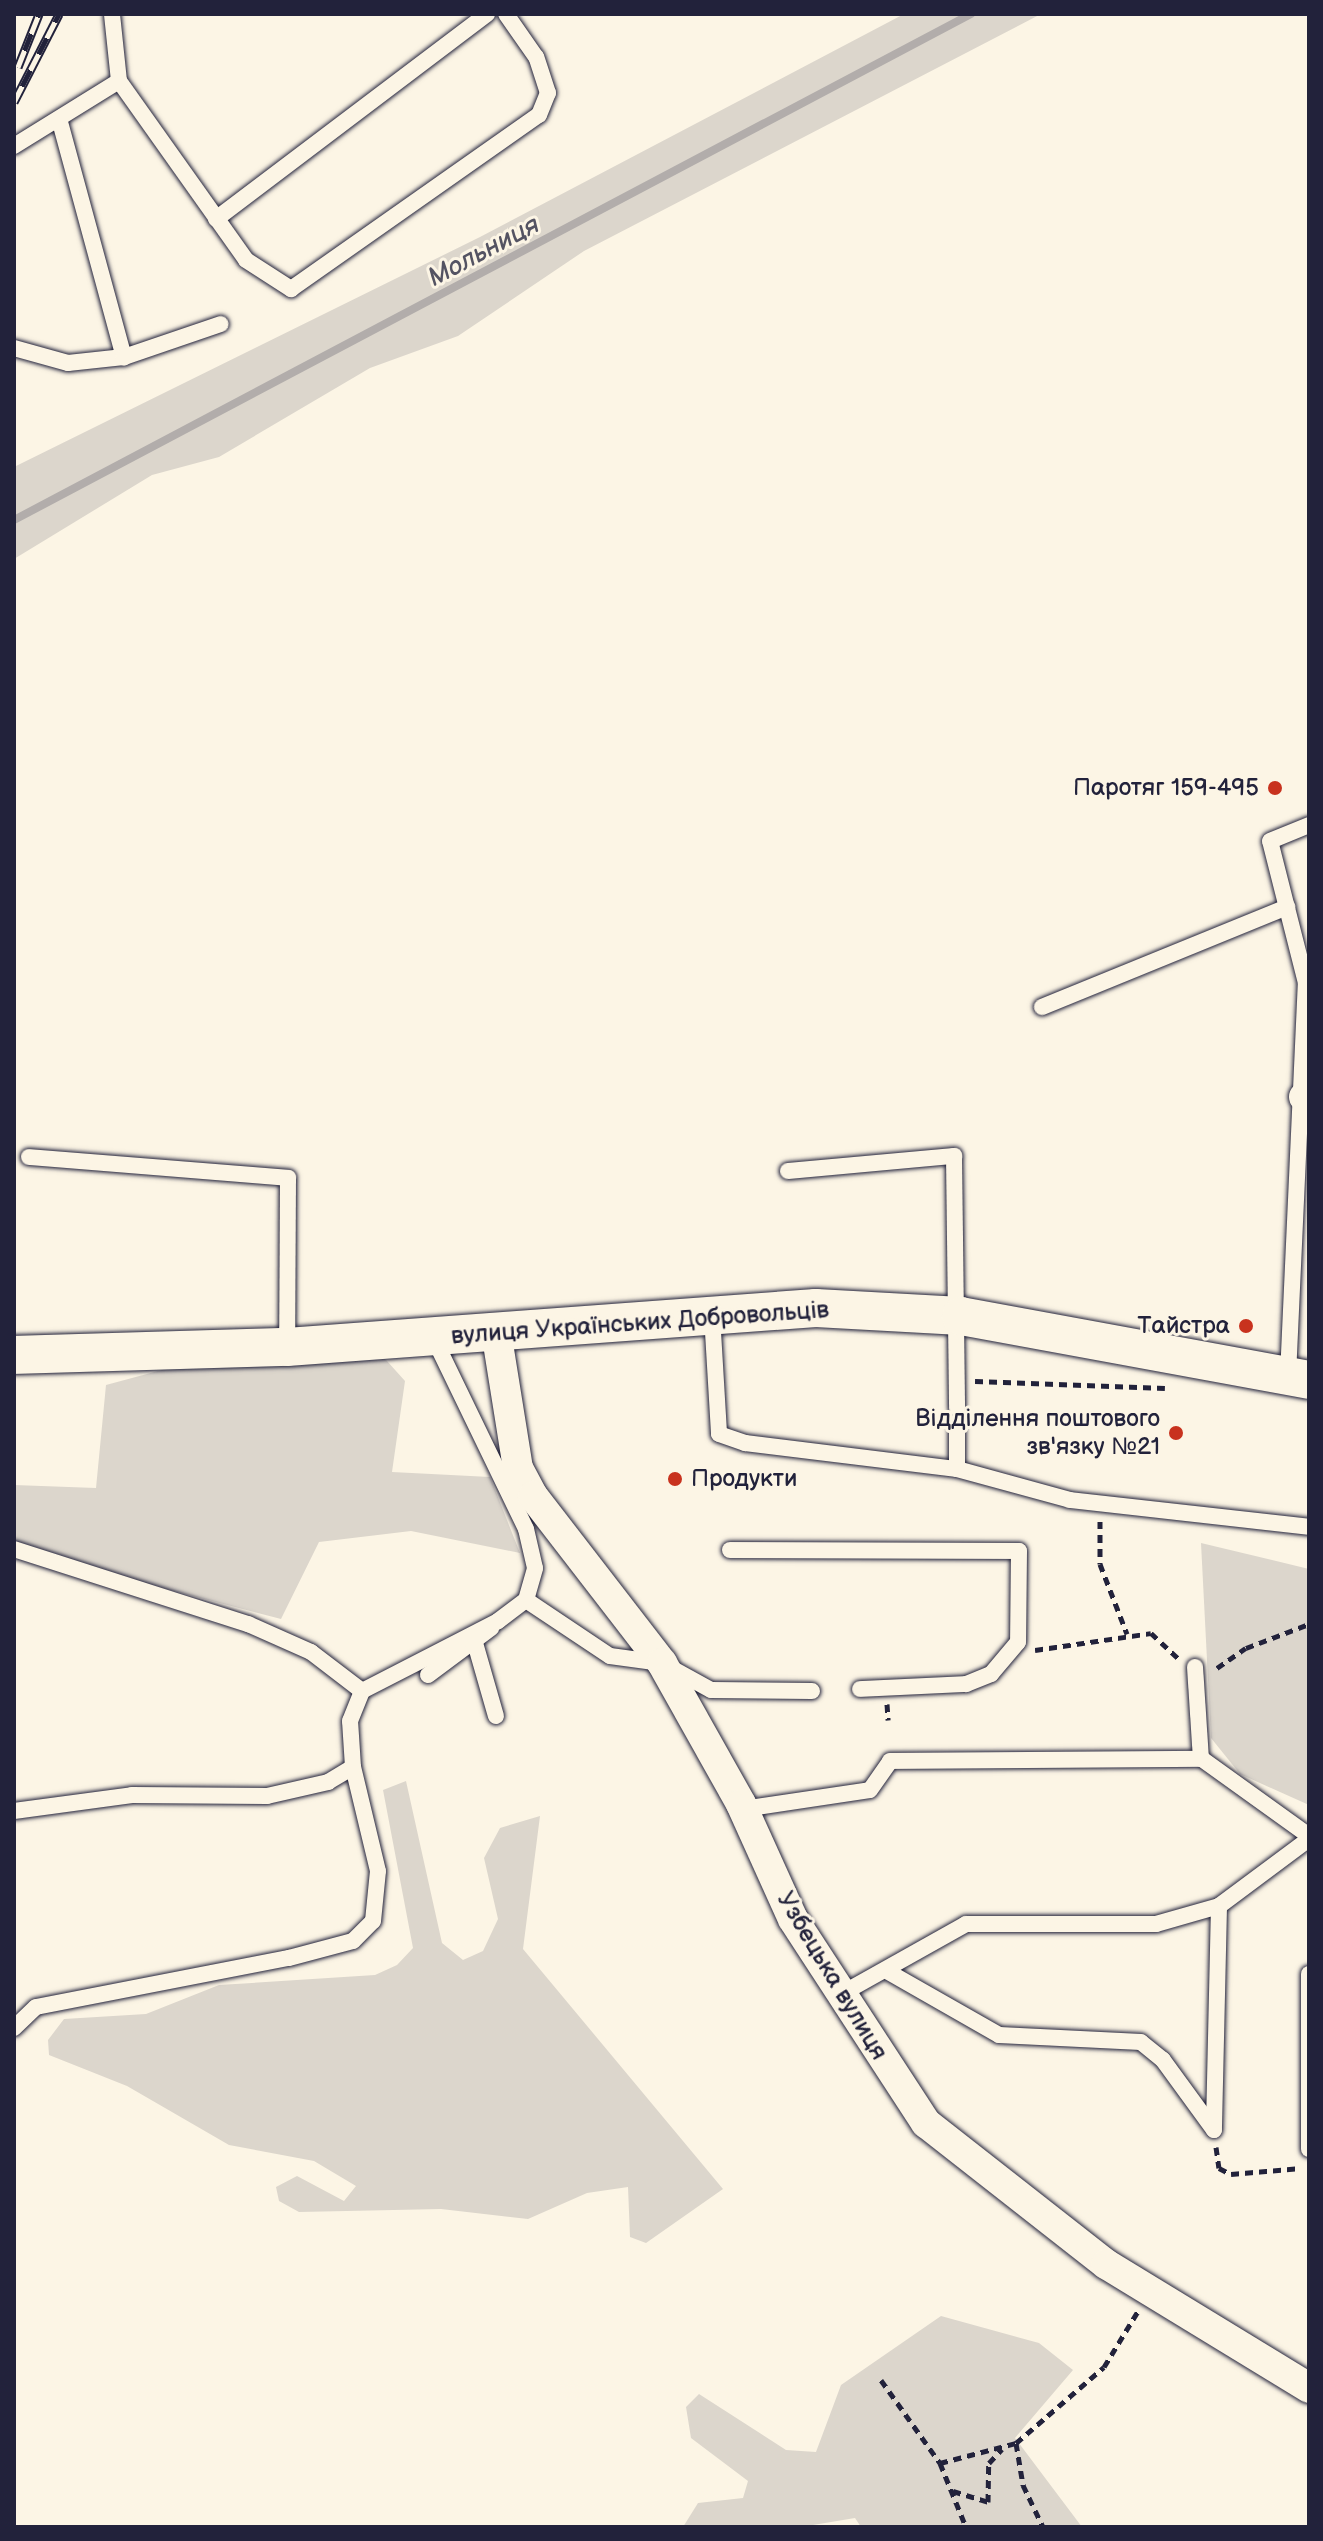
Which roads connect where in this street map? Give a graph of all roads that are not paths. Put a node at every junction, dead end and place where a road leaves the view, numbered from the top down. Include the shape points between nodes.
1 (112, 14) edge
2 (487, 14) edge
3 (506, 14) edge
4 (119, 81) junction
5 (60, 122) junction
6 (14, 146) edge
7 (216, 219) junction
8 (221, 324) dead end
9 (14, 348) edge
10 (124, 357) junction
11 (1309, 825) edge
12 (1287, 907) junction
13 (1042, 1007) dead end
14 (1306, 1097) edge
15 (29, 1157) dead end
16 (788, 1171) dead end
17 (712, 1315) junction
18 (961, 1316) junction
19 (496, 1331) junction
20 (433, 1337) junction
21 (287, 1347) junction
22 (14, 1355) edge
23 (1299, 1379) edge
24 (957, 1469) junction
25 (1309, 1527) edge
26 (14, 1549) edge
27 (730, 1550) dead end
28 (526, 1600) junction
29 (498, 1621) junction
30 (475, 1643) junction
31 (662, 1663) junction
32 (1195, 1667) road end
33 (428, 1675) dead end
34 (860, 1689) dead end
35 (362, 1691) junction
36 (812, 1691) dead end
37 (496, 1716) dead end
38 (1201, 1759) junction
39 (353, 1767) junction
40 (743, 1809) junction
41 (14, 1811) edge
42 (1309, 1837) edge
43 (1219, 1906) junction
44 (887, 1971) junction
45 (1309, 1974) edge
46 (841, 1994) junction
47 (14, 2028) edge
48 (1309, 2149) edge
49 (1309, 2388) edge

1 - 4 lane
2 - 7 lane
3 - 7 lane via 536,57 548,93 539,115 327,269 291,289 269,281
4 - 5 lane
4 - 7 lane
5 - 6 lane
5 - 10 lane
8 - 10 lane
9 - 10 lane via 68,363
11 - 12 lane via 1270,841
12 - 13 lane
12 - 14 lane via 1306,983
14 - 23 lane
15 - 21 lane via 288,1178
16 - 18 lane via 954,1156
17 - 18 street, вулиця Українських Добровольців via 816,1308
17 - 19 street, вулиця Українських Добровольців
17 - 24 lane via 719,1434 783,1450
18 - 23 street, вулиця Українських Добровольців
18 - 24 lane
19 - 20 street, вулиця Українських Добровольців
19 - 31 street, Узбецька вулиця via 518,1468
20 - 21 street, вулиця Українських Добровольців
20 - 28 lane via 533,1547
21 - 22 street, вулиця Українських Добровольців
24 - 25 lane via 1070,1500
26 - 35 lane via 248,1624 311,1652
27 - 34 lane via 1019,1551 1018,1642 991,1674 966,1684
28 - 29 lane
28 - 31 lane via 610,1656
29 - 30 lane
29 - 35 lane
30 - 33 lane
30 - 37 lane
31 - 36 lane via 711,1690
31 - 40 street, Узбецька вулиця
32 - 38 lane
35 - 39 lane via 350,1721
38 - 40 lane via 890,1761 870,1790
38 - 42 lane
39 - 41 lane via 328,1782 267,1796 132,1795
39 - 47 lane via 378,1893 373,1921 353,1941 49,2004
40 - 46 street, Узбецька вулиця via 793,1919
42 - 43 lane
43 - 44 lane via 1156,1924 966,1924
43 - 44 lane via 1214,2130 1163,2060 1141,2042 999,2035
44 - 46 lane
45 - 48 lane
46 - 49 street, Узбецька вулиця via 926,2123 1146,2288

